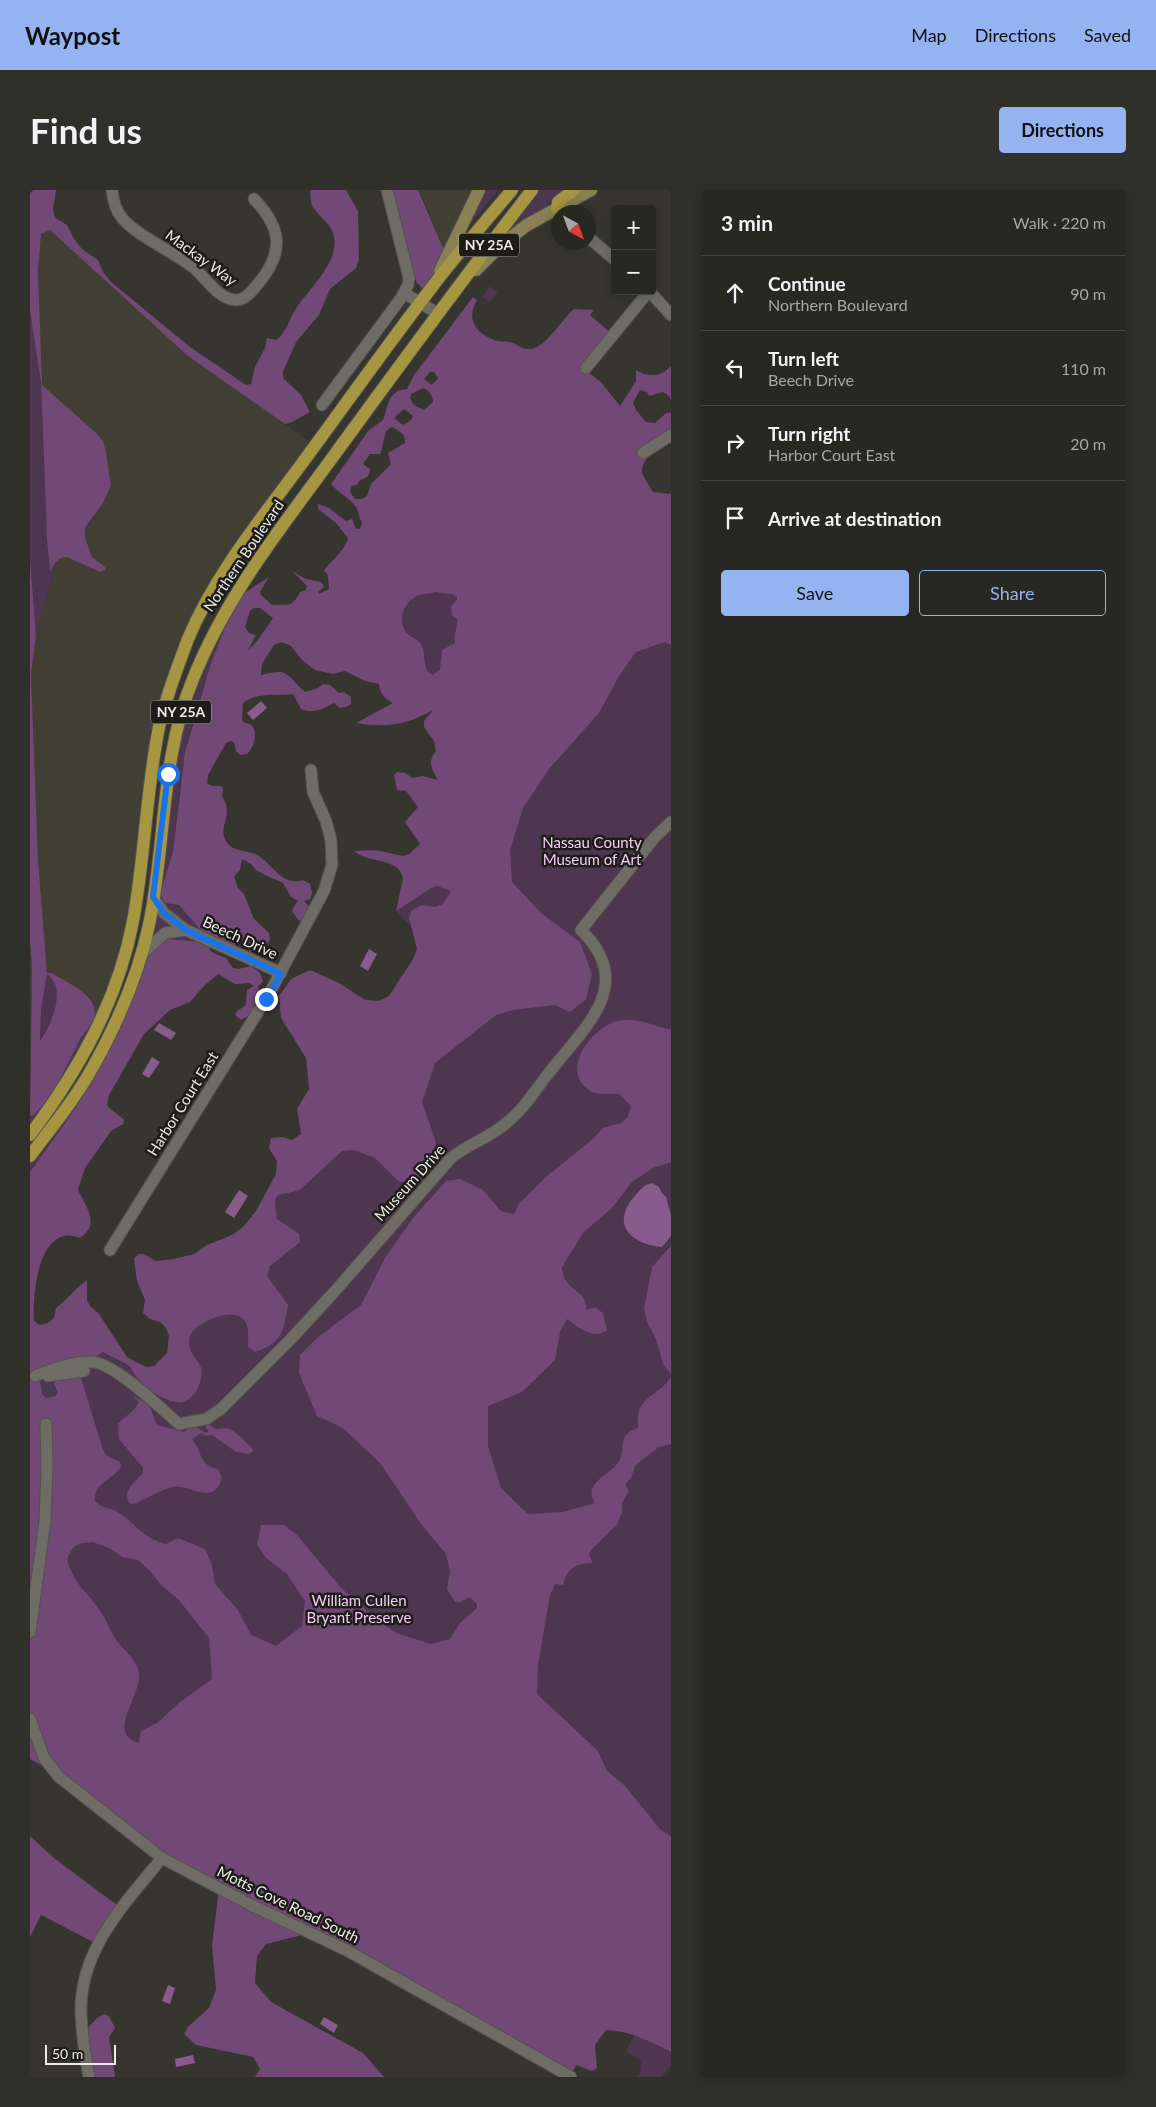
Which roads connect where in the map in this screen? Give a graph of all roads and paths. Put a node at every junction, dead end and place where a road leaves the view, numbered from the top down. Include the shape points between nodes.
1 (112, 190) edge
2 (387, 190) edge
3 (478, 190) edge
4 (512, 190) edge
5 (532, 190) edge
6 (591, 190) edge
7 (576, 194) edge
8 (254, 199) dead end
9 (557, 205) edge
10 (551, 216) edge
11 (596, 244) edge
12 (611, 257) edge
13 (428, 291) junction
14 (404, 293) junction
15 (646, 295) edge
16 (653, 295) edge
17 (447, 300) junction
18 (421, 302) junction
19 (437, 313) junction
20 (671, 315) edge
21 (586, 368) dead end
22 (322, 405) dead end
23 (671, 435) edge
24 (643, 453) dead end
25 (224, 571) junction
26 (241, 584) junction
27 (311, 770) dead end
28 (671, 822) edge
29 (153, 897) junction
30 (186, 930) junction
31 (141, 955) junction
32 (281, 974) junction
33 (30, 1135) edge
34 (30, 1156) edge
35 (110, 1250) dead end
36 (32, 1377) edge
37 (46, 1424) dead end
38 (30, 1632) edge
39 (30, 1720) edge
40 (162, 1858) junction
41 (89, 2077) edge
42 (571, 2077) edge

1 - 8 street, Mackay Way via 116,208 125,222 192,267 224,296 237,300 247,296 262,280 277,247 271,221
2 - 14 street via 407,264 409,278
3 - 13 main road via 455,243
4 - 13 main road, Northern Boulevard / NY 25A
5 - 17 main road, Northern Boulevard / NY 25A
6 - 7 main road
7 - 9 main road via 560,199
10 - 17 main road via 527,225 502,244
11 - 12 street
13 - 18 main road, Northern Boulevard / NY 25A
14 - 18 street
14 - 22 street
15 - 21 street
16 - 20 street
17 - 19 main road, Northern Boulevard / NY 25A
18 - 19 street
18 - 25 main road, Northern Boulevard / NY 25A
19 - 26 main road, Northern Boulevard / NY 25A
23 - 24 street
25 - 26 main road
25 - 33 main road, Northern Boulevard / NY 25A via 188,640 168,694 152,769 133,923 118,978 102,1019 69,1080
26 - 29 main road, Northern Boulevard / NY 25A via 211,637 180,716 166,786
27 - 32 street, Harbor Court East via 313,792 329,830 332,865 324,891
28 - 36 street, Museum Drive via 655,837 581,930 598,952 606,976 603,1001 584,1028 516,1114 495,1132 465,1146 451,1158 310,1318 221,1409 206,1419 179,1424 111,1370
29 - 30 street, Beech Drive via 164,913
29 - 31 main road, Northern Boulevard / NY 25A
30 - 31 street, Beech Drive via 166,933
30 - 32 street, Beech Drive
31 - 34 main road, Northern Boulevard / NY 25A via 118,1016 94,1065
32 - 35 street, Harbor Court East
37 - 38 street via 45,1521
39 - 40 street, Motts Cove Road South via 44,1758 59,1777
40 - 41 street via 103,1933 86,1974 80,2010
40 - 42 street, Motts Cove Road South via 348,1951

